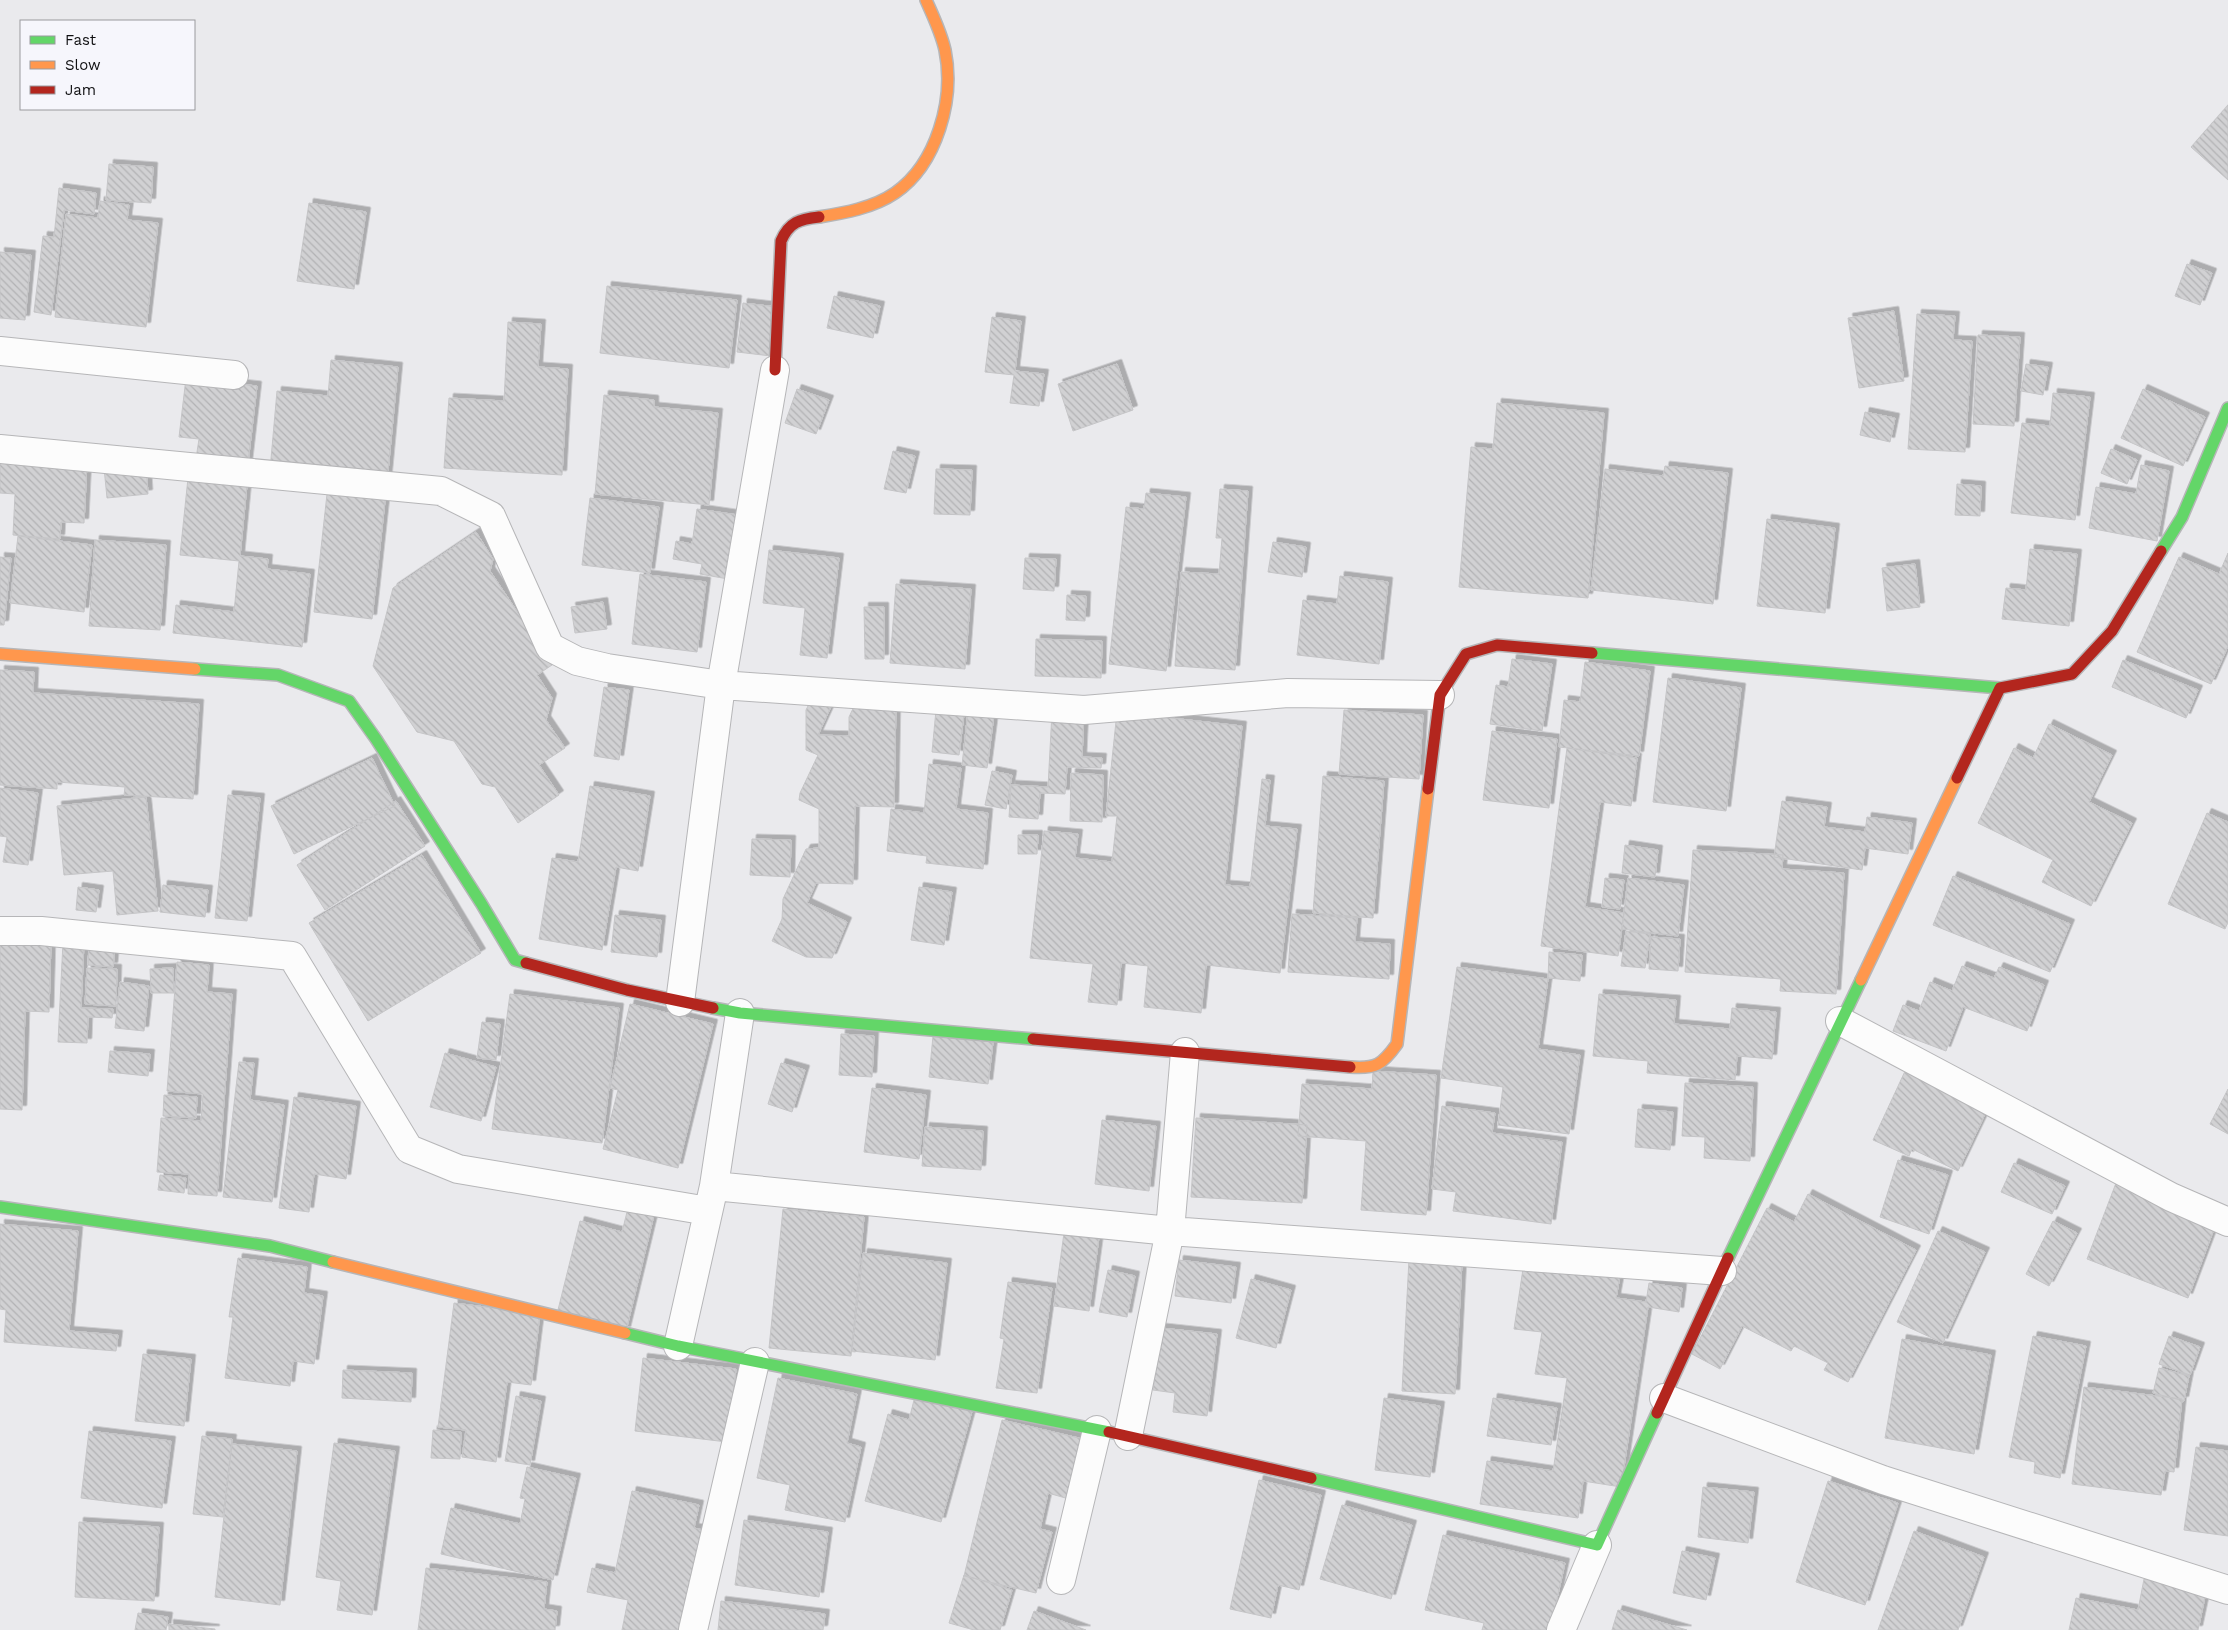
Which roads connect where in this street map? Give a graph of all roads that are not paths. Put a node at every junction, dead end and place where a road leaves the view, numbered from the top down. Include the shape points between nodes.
1 (926, 0) edge
2 (0, 351) edge
3 (776, 370) joint
4 (234, 376) dead end
5 (2228, 408) edge
6 (0, 449) edge
7 (0, 654) edge
8 (721, 685) junction
9 (2000, 688) junction
10 (1440, 695) junction
11 (0, 931) edge
12 (680, 1002) junction
13 (740, 1013) junction
14 (1840, 1021) junction
15 (1185, 1052) junction
16 (711, 1199) junction
17 (0, 1207) edge
18 (2228, 1222) edge
19 (1170, 1232) junction
20 (1722, 1270) junction
21 (678, 1346) junction
22 (755, 1362) junction
23 (1664, 1398) junction
24 (1097, 1430) junction
25 (1128, 1436) junction
26 (1597, 1545) junction
27 (1061, 1580) dead end
28 (2228, 1590) edge
29 (693, 1630) edge
30 (1561, 1630) edge

1 - 3 street via 946,58 943,117 931,148 913,178 894,194 872,204 800,219 785,231 781,240
2 - 4 street
3 - 8 street
5 - 9 street via 2182,517 2112,631 2072,674
6 - 8 street via 441,491 491,516 550,647 577,661 607,668
7 - 12 street via 278,675 349,701 471,886 515,960 591,982
8 - 10 street via 1084,710 1288,693
8 - 12 street
9 - 10 street via 1497,644 1466,654
9 - 14 street
10 - 15 street via 1397,1044 1385,1061 1365,1068
11 - 16 street via 41,931 292,956 409,1149 458,1169
12 - 13 street
13 - 15 street
13 - 16 street
14 - 18 street via 2171,1197
14 - 20 street
15 - 19 street
16 - 19 street
16 - 21 street
17 - 21 street via 270,1246
19 - 20 street
19 - 25 street
20 - 23 street
21 - 22 street
22 - 24 street
22 - 29 street
23 - 26 street
23 - 28 street via 1883,1480
24 - 25 street
24 - 27 street
25 - 26 street
26 - 30 street

